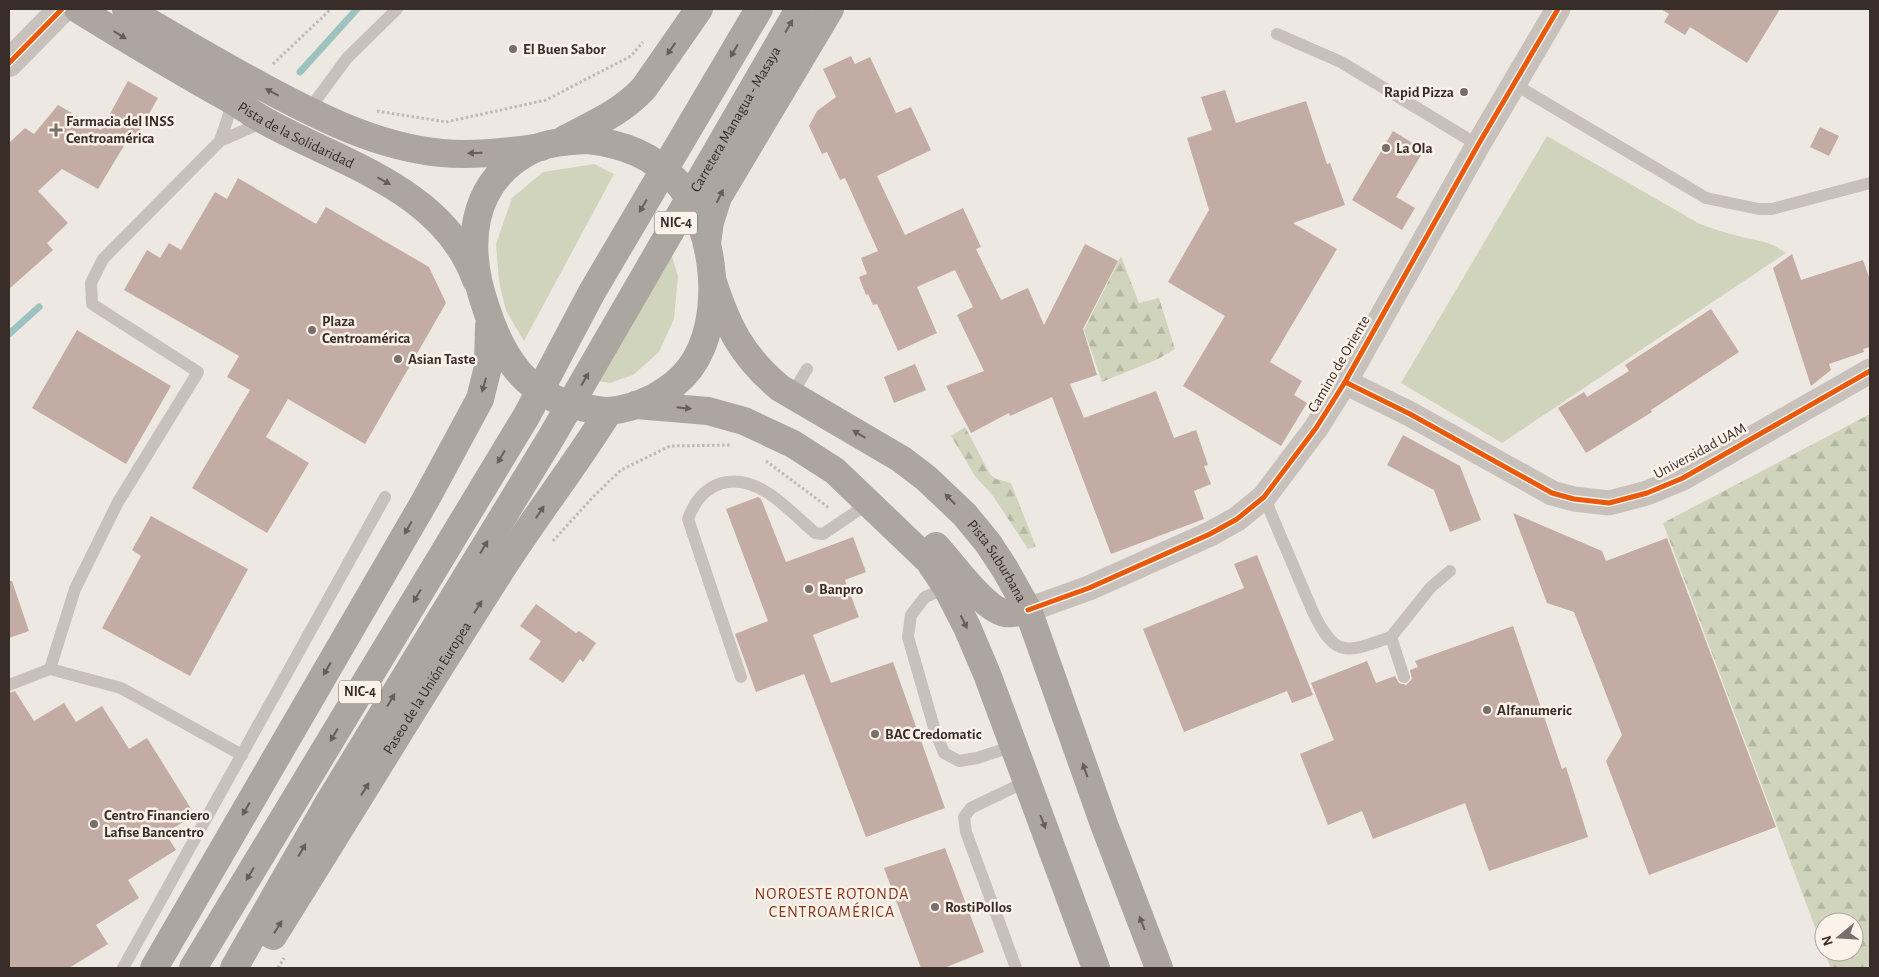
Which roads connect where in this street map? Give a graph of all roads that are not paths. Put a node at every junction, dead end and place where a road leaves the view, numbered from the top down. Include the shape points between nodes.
1 (62, 9) edge
2 (78, 9) edge
3 (126, 9) edge
4 (397, 9) edge
5 (700, 9) edge
6 (759, 9) edge
7 (799, 9) edge
8 (830, 9) edge
9 (1558, 9) edge
10 (1277, 34) dead end
11 (9, 63) edge
12 (1514, 84) junction
13 (229, 99) junction
14 (308, 111) junction
15 (268, 122) junction
16 (220, 141) junction
17 (548, 145) junction
18 (1478, 145) junction
19 (1870, 183) edge
20 (708, 243) junction
21 (713, 282) junction
22 (481, 293) junction
23 (489, 319) junction
24 (807, 369) dead end
25 (1870, 371) edge
26 (1345, 382) junction
27 (792, 394) junction
28 (636, 405) junction
29 (600, 410) junction
30 (552, 436) joint
31 (835, 471) junction
32 (385, 497) dead end
33 (1264, 497) junction
34 (870, 503) junction
35 (1450, 571) dead end
36 (947, 588) junction
37 (1028, 610) junction
38 (1391, 636) junction
39 (50, 669) junction
40 (741, 677) dead end
41 (1404, 677) dead end
42 (9, 685) edge
43 (1014, 746) junction
44 (242, 755) junction
45 (1028, 782) junction
46 (123, 968) edge
47 (154, 968) edge
48 (193, 968) edge
49 (234, 968) edge
50 (253, 968) edge
51 (1016, 968) edge
52 (1096, 968) edge
53 (1159, 968) edge

1 - 11 street
2 -> 13 main road, Pista de la Solidaridad
14 -> 3 main road, Pista de la Solidaridad
4 - 14 lane via 347,58
5 -> 17 highway via 634,98 615,113
6 -> 48 highway, NIC-4 via 592,292 527,415
30 -> 7 highway, Carretera Managua - Masaya / NIC-4
20 -> 8 highway via 710,222 718,197
9 - 12 street, Camino de Oriente
10 - 18 lane via 1341,62
12 - 18 street, Camino de Oriente
12 - 19 lane via 1706,198 1772,209
13 - 15 main road, Pista de la Solidaridad
13 - 16 lane via 229,114
17 -> 14 main road, Pista de la Solidaridad via 481,153 443,153 363,135
15 - 16 lane
15 -> 22 main road, Pista de la Solidaridad via 342,158 400,190 425,208 461,248
16 - 39 lane via 103,259 90,283 92,304 198,372 114,511 75,589
17 - 20 highway via 588,140 607,142 630,149 656,164 686,194
17 - 22 highway via 523,156 488,190 475,225 473,250
18 - 26 street, Camino de Oriente
20 - 21 highway
21 - 27 main road, Pista Suburbana via 728,324 753,362 773,382
21 - 28 highway via 707,328 690,368 664,392
22 - 23 highway
23 - 29 highway via 500,346 531,385 566,404
23 -> 47 highway via 488,367 480,399 426,499
24 - 27 lane
25 - 26 street, Universidad UAM via 1683,478 1647,493 1609,503 1552,494 1410,414
26 - 33 street, Camino de Oriente via 1316,428
37 -> 27 main road, Pista Suburbana via 988,542 943,493 901,459
28 - 29 highway
28 -> 31 main road via 708,411 744,421 793,444
50 -> 29 highway, Paseo de la Unión Europea via 503,567 592,439
49 -> 30 highway, Paseo de la Unión Europea / NIC-4 via 329,802
31 - 34 main road
31 - 37 main road via 905,515 986,603 1012,614
32 - 44 lane
33 - 37 street, Camino de Oriente via 1237,520 1210,534 1089,588
33 - 38 lane via 1321,630 1330,642 1356,649
34 - 36 main road via 929,561
34 - 40 lane via 823,534 815,533 770,494 743,482 721,483 696,501 688,519
35 - 38 lane via 1431,587
36 -> 43 main road via 970,635
36 - 43 lane via 925,597 911,614 908,637 944,753 959,761
53 -> 37 main road, Pista Suburbana
38 - 41 lane
39 - 42 lane
39 - 44 lane via 121,688
43 - 45 main road
44 - 46 lane
45 - 51 lane via 971,808 964,817 966,832
45 -> 52 main road

